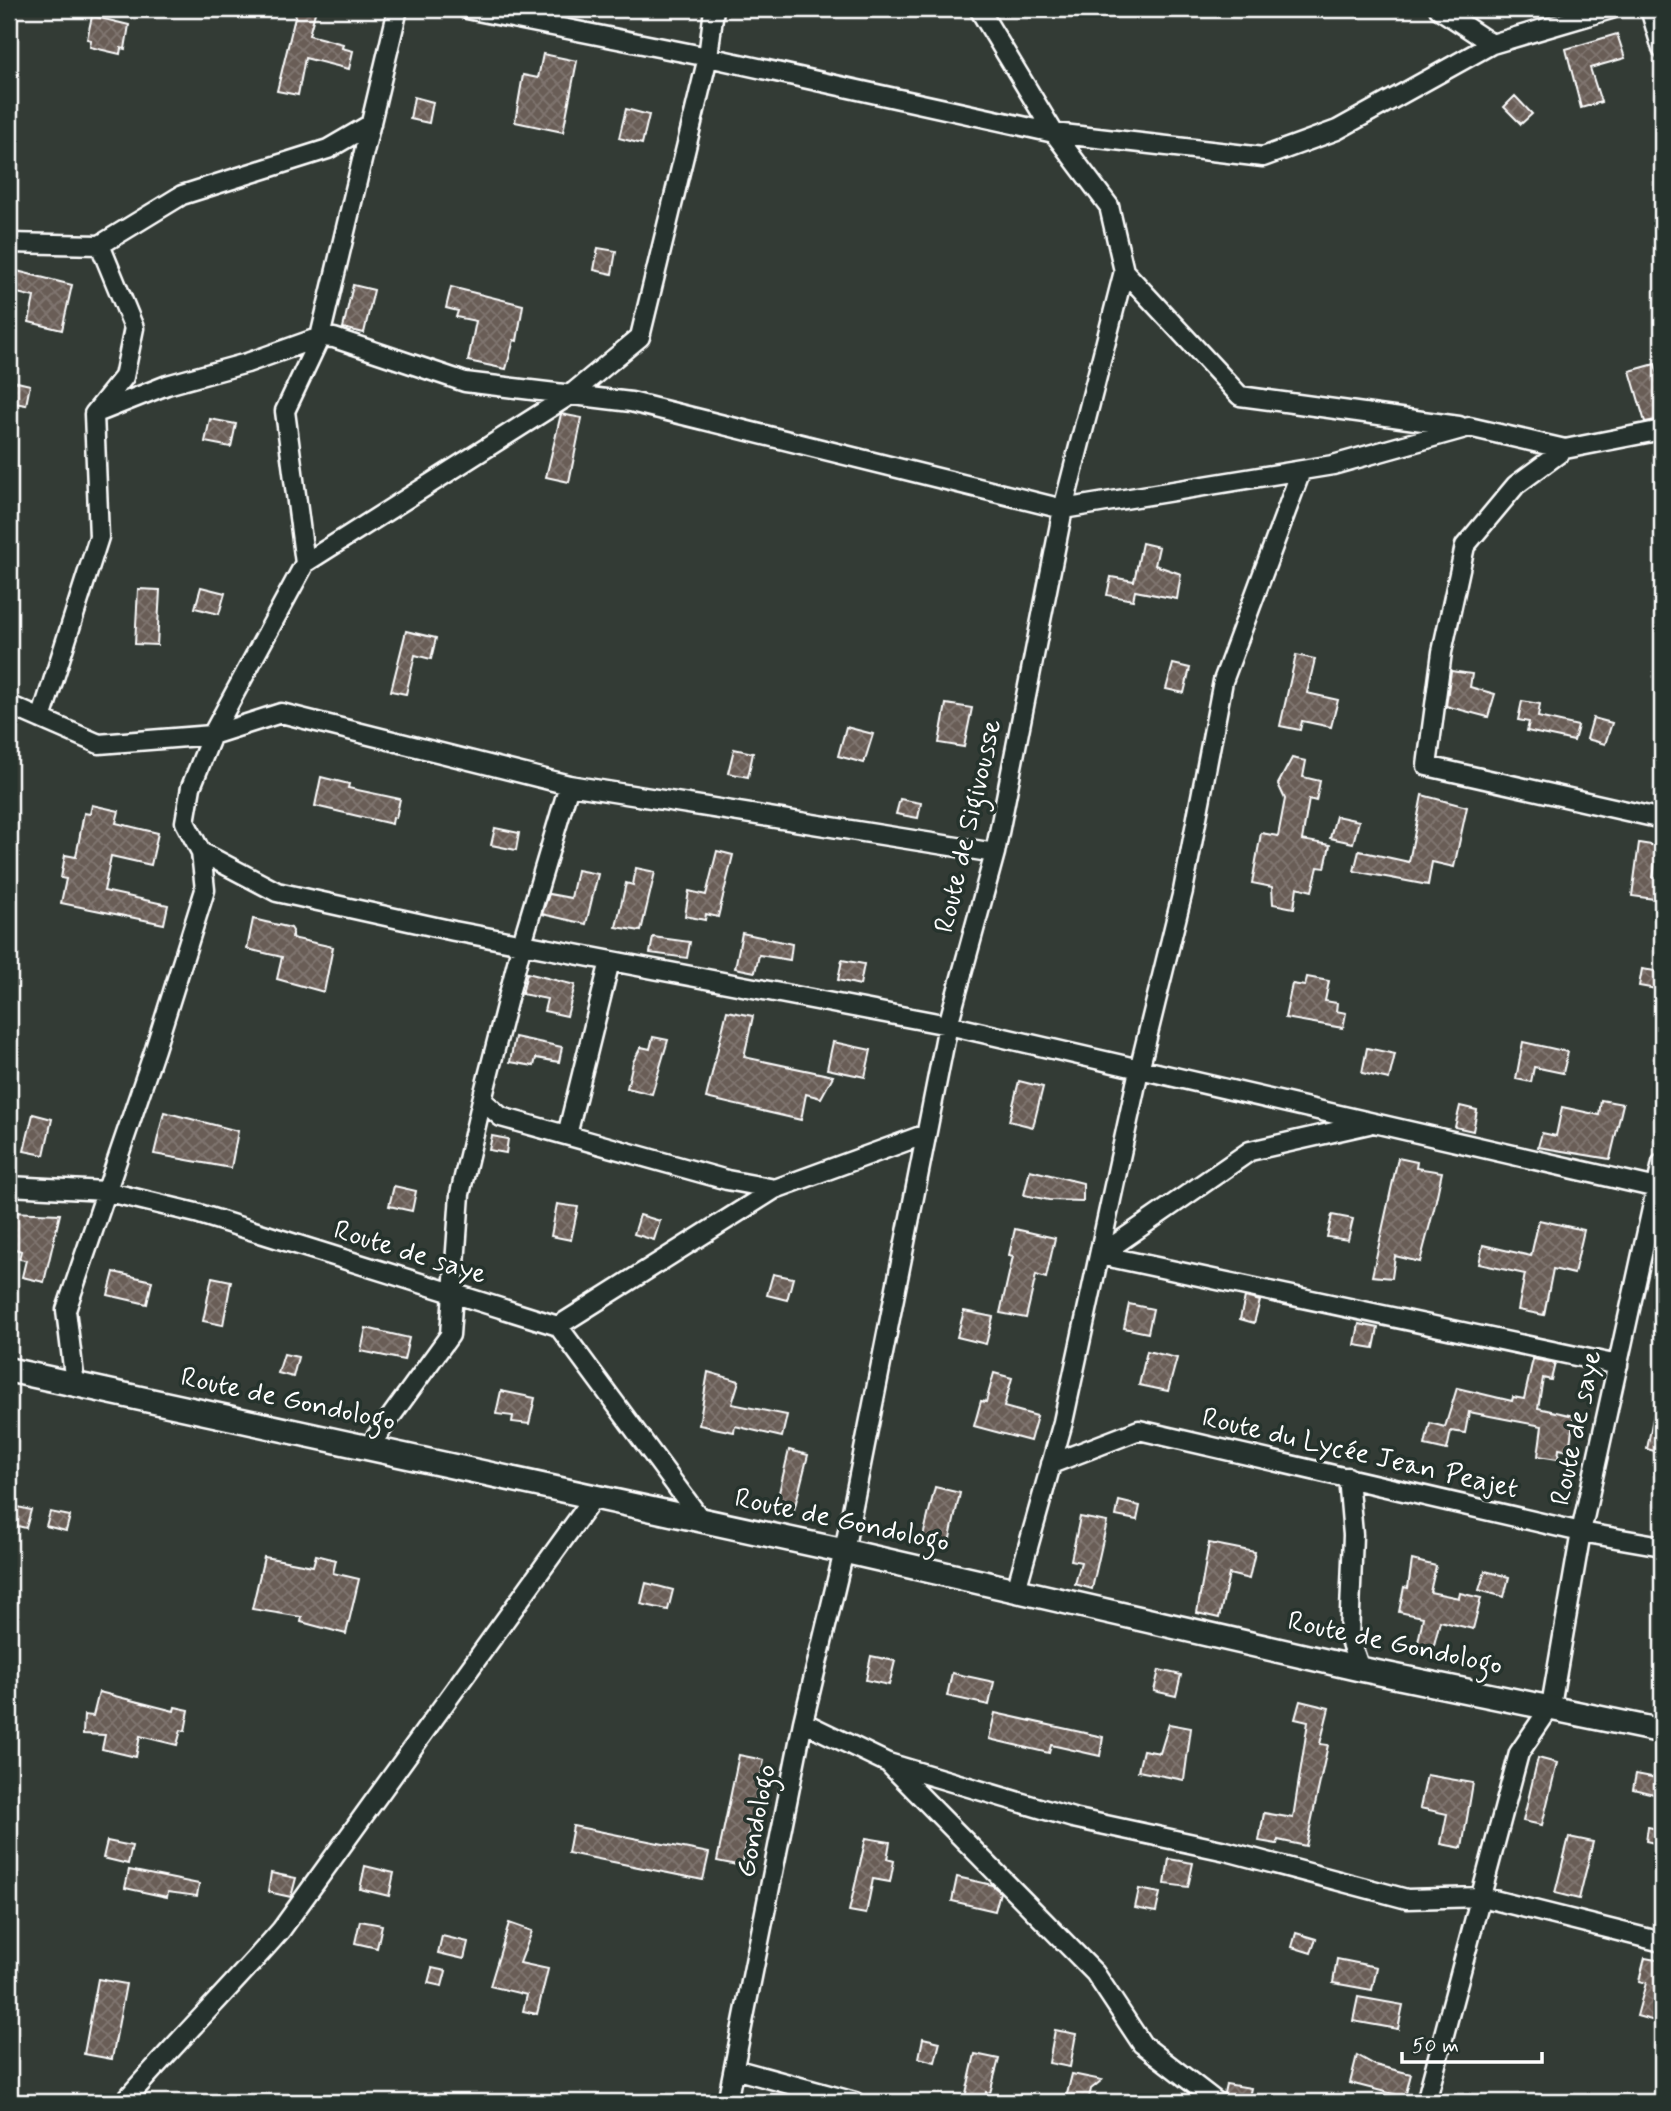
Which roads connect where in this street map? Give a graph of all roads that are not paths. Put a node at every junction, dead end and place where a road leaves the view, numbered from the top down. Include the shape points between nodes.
1 (398, 9) edge
2 (467, 9) edge
3 (714, 9) edge
4 (979, 9) edge
5 (1439, 9) edge
6 (1611, 9) edge
7 (1650, 9) edge
8 (1492, 44) junction
9 (1662, 49) edge
10 (708, 57) junction
11 (371, 124) junction
12 (1054, 132) junction
13 (9, 243) edge
14 (100, 245) junction
15 (1124, 271) junction
16 (320, 337) junction
17 (570, 395) junction
18 (94, 414) junction
19 (1469, 427) junction
20 (1662, 430) edge
21 (1565, 449) junction
22 (1301, 471) junction
23 (1063, 509) junction
24 (305, 563) junction
25 (9, 705) edge
26 (41, 719) junction
27 (212, 735) junction
28 (569, 785) junction
29 (1662, 819) edge
30 (201, 852) junction
31 (995, 853) junction
32 (522, 943) junction
33 (610, 961) junction
34 (948, 1026) junction
35 (1139, 1070) junction
36 (482, 1100) junction
37 (1374, 1123) junction
38 (926, 1134) junction
39 (567, 1136) junction
40 (1662, 1163) edge
41 (9, 1186) edge
42 (1657, 1188) junction
43 (775, 1189) junction
44 (105, 1191) junction
45 (1100, 1255) junction
46 (453, 1294) junction
47 (558, 1326) junction
48 (1618, 1365) junction
49 (9, 1370) edge
50 (75, 1384) junction
51 (368, 1448) junction
52 (1051, 1464) junction
53 (1348, 1476) junction
54 (594, 1497) junction
55 (702, 1521) junction
56 (1581, 1532) junction
57 (1662, 1546) edge
58 (844, 1551) junction
59 (1016, 1590) junction
60 (1360, 1669) junction
61 (1551, 1706) junction
62 (803, 1722) junction
63 (1662, 1731) edge
64 (888, 1763) junction
65 (1482, 1897) junction
66 (1662, 1942) edge
67 (734, 2069) junction
68 (124, 2102) edge
69 (727, 2102) edge
70 (855, 2102) edge
71 (1217, 2102) edge
72 (1426, 2102) edge

1 - 11 street
2 - 10 street
3 - 10 street
4 - 12 street, Route de Sigivousse
5 - 8 street
6 - 8 street
7 - 9 street
8 - 12 street via 1337,130 1263,156
10 - 12 street
10 - 17 street via 640,337
11 - 14 street via 328,149 182,195
11 - 16 street
12 - 15 street, Route de Sigivousse via 1109,206
13 - 14 street
14 - 18 street via 134,328 124,377
15 - 19 street via 1240,396
15 - 23 street, Route de Sigivousse
16 - 17 street via 465,382
16 - 18 street via 167,385
16 - 24 street via 285,411
17 - 23 street via 631,402
17 - 24 street
18 - 26 street via 99,537
19 - 21 street
19 - 22 street
20 - 21 street
21 - 29 street via 1516,485 1465,546 1442,652 1427,766
22 - 23 street
22 - 35 street via 1223,681 1183,891
23 - 31 street, Route de Sigivousse
24 - 27 street
25 - 26 street
26 - 27 street via 99,744
27 - 28 street via 281,713
27 - 30 street via 191,788 185,822
28 - 31 street
28 - 32 street
30 - 32 street via 277,892
30 - 44 street via 205,890
31 - 34 street, Route de Sigivousse
32 - 33 street
32 - 36 street
33 - 34 street
33 - 39 street
34 - 35 street
34 - 38 street, Route de Sigivousse
35 - 37 street
35 - 45 street
36 - 39 street via 501,1117
36 - 46 street via 460,1194
37 - 42 street
37 - 45 street via 1250,1151
38 - 43 street
38 - 58 street, Route de Sigivousse
39 - 43 street
40 - 42 street, Route de saye
41 - 44 street, Route de saye
42 - 48 street, Route de saye
43 - 47 street
44 - 46 street, Route de saye via 197,1213
44 - 50 street via 65,1310
45 - 48 street
45 - 52 street
46 - 47 street, Route de saye
46 - 51 street via 450,1335
47 - 55 street
48 - 56 street, Route de saye
49 - 50 street, Route de Gondologo
50 - 51 street, Route de Gondologo
51 - 54 street, Route de Gondologo
52 - 53 street, Route du Lycée Jean Peajet via 1139,1430
52 - 59 street
53 - 56 street, Route du Lycée Jean Peajet
53 - 60 street via 1353,1535 1349,1637
54 - 55 street, Route de Gondologo
54 - 68 street via 281,1930
55 - 58 street, Route de Gondologo
56 - 57 street, Route du Lycée Jean Peajet
56 - 61 street, Route de saye
58 - 59 street, Route de Gondologo
58 - 62 street, Gondologo
59 - 60 street, Route de Gondologo
60 - 61 street, Route de Gondologo
61 - 63 street, Route de Gondologo
61 - 65 street via 1519,1753
62 - 64 street
62 - 67 street, Gondologo
64 - 65 street via 1073,1818 1226,1851 1407,1899
64 - 71 street via 1095,1973 1142,2044
65 - 66 street
65 - 72 street
67 - 69 street, Gondologo
67 - 70 street

